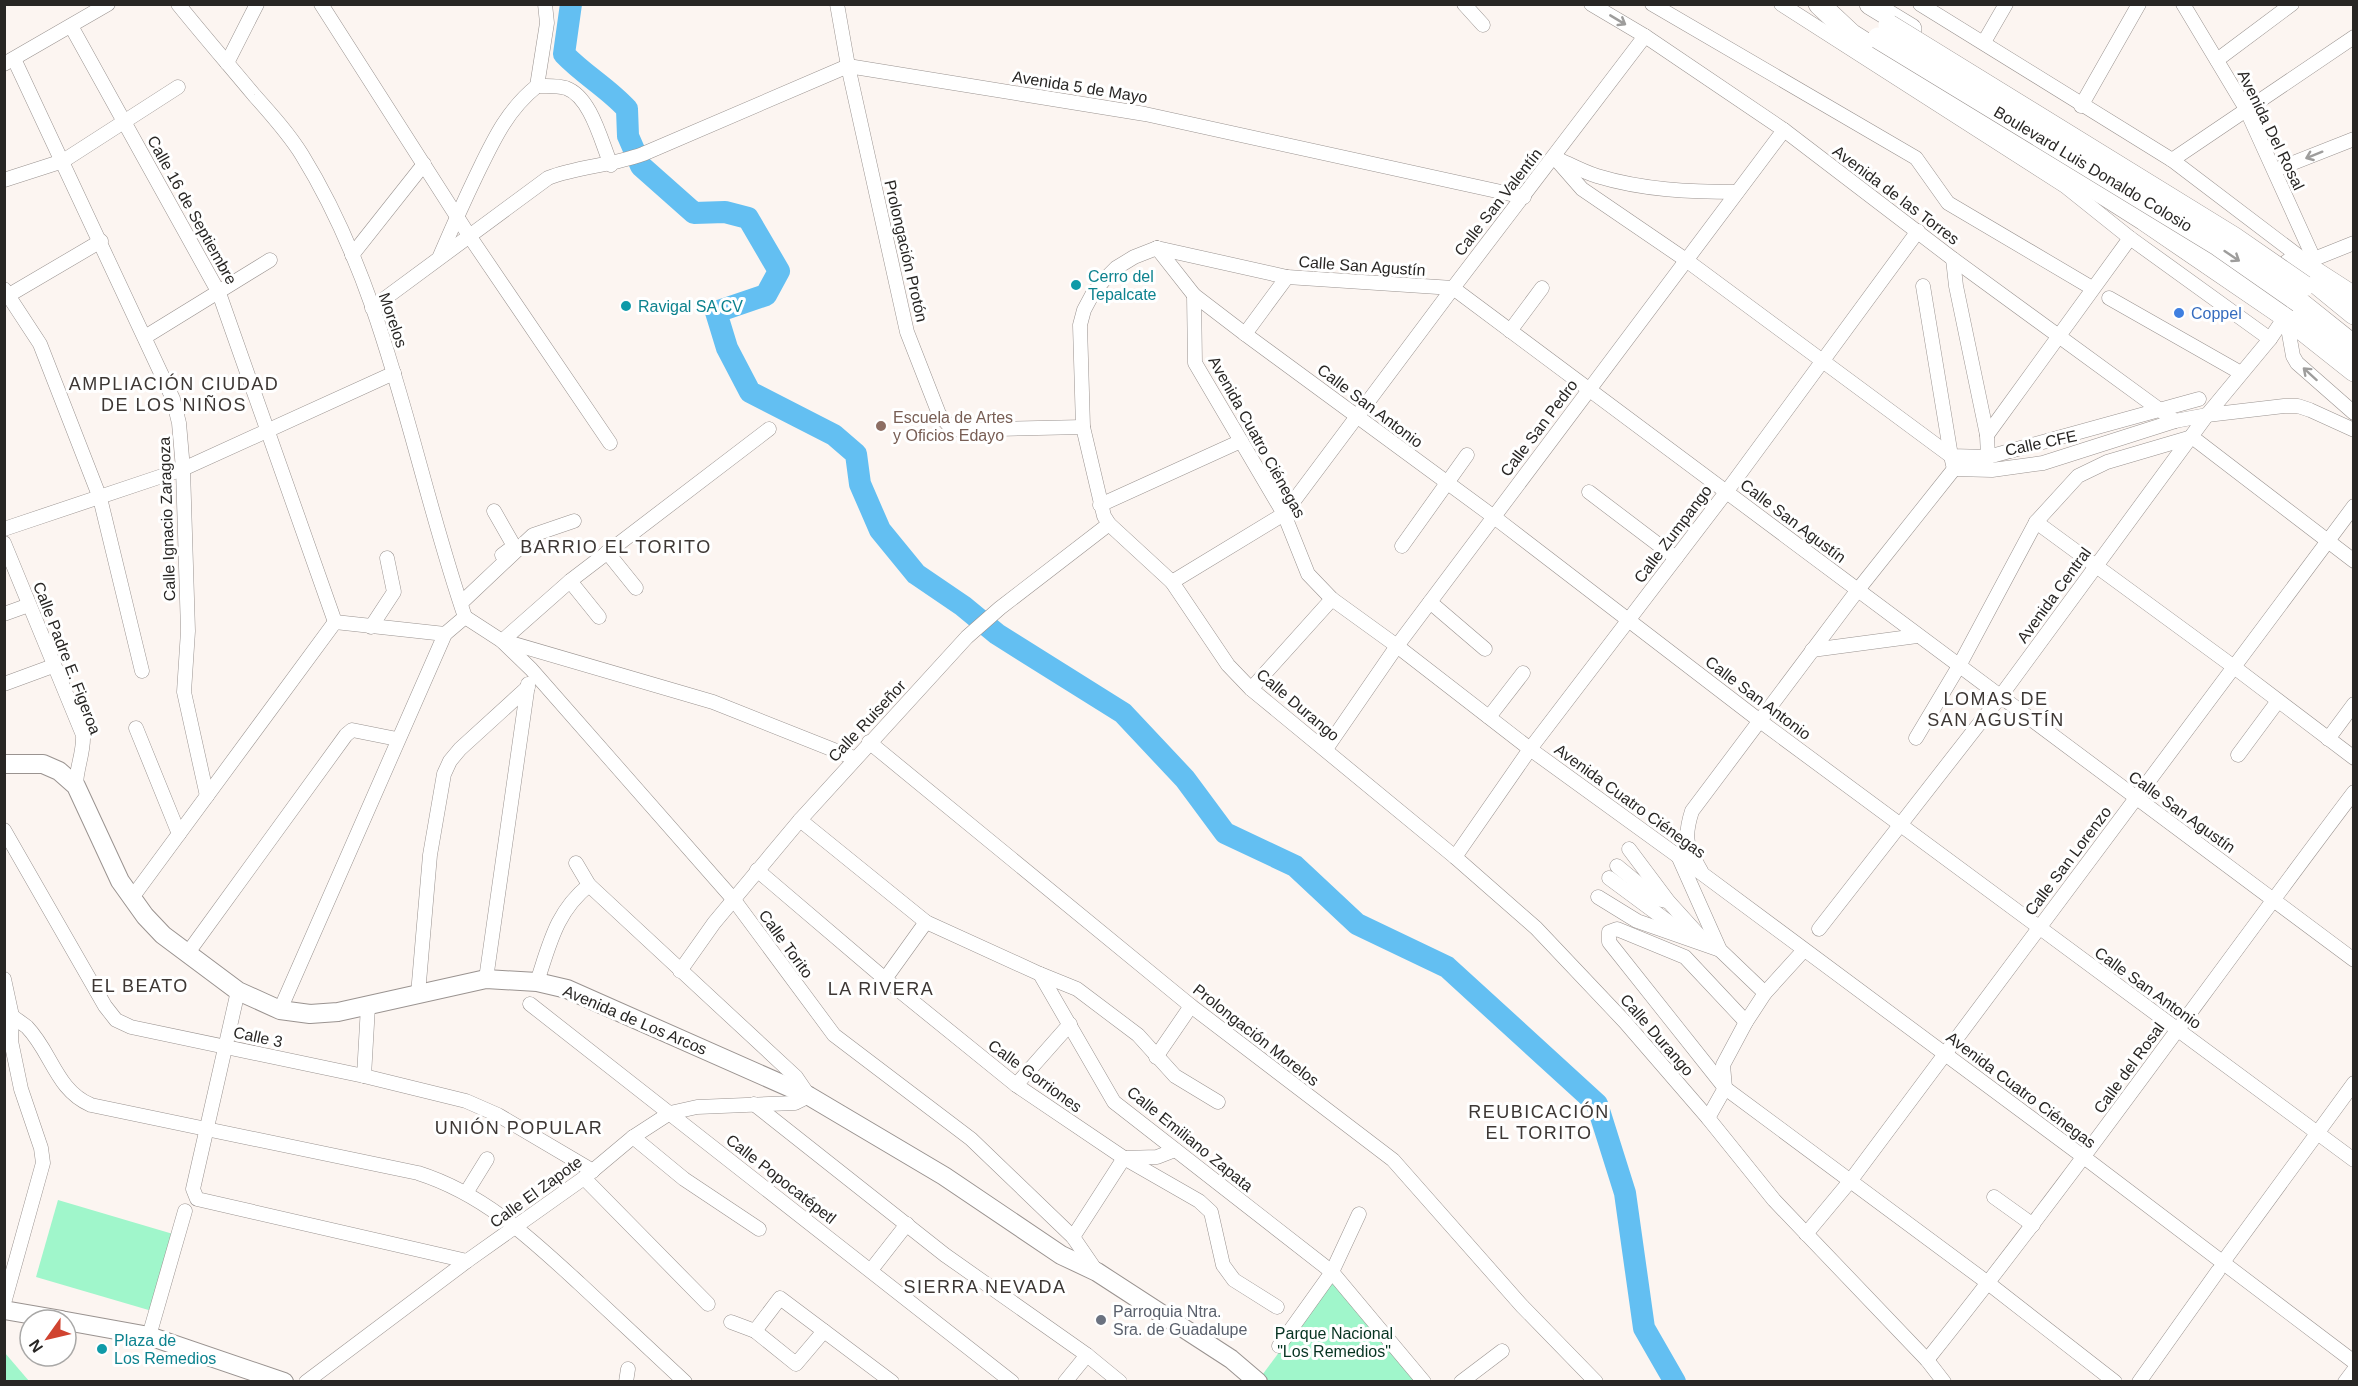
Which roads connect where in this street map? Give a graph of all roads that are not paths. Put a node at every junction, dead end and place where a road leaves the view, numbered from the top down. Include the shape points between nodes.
1 (108, 4) edge
2 (178, 4) edge
3 (257, 4) edge
4 (321, 4) edge
5 (545, 4) edge
6 (837, 4) edge
7 (1464, 4) edge
8 (1591, 4) edge
9 (1652, 4) edge
10 (1781, 4) edge
11 (1821, 4) edge
12 (1856, 4) edge
13 (1870, 4) edge
14 (1920, 4) edge
15 (2006, 4) edge
16 (2139, 4) edge
17 (2183, 4) edge
18 (2292, 4) edge
19 (1483, 25) dead end
20 (72, 26) junction
21 (1883, 32) junction
22 (1645, 36) junction
23 (2354, 37) edge
24 (1984, 42) junction
25 (2217, 60) junction
26 (9, 61) edge
27 (227, 63) junction
28 (848, 66) junction
29 (537, 86) junction
30 (178, 87) dead end
31 (2081, 106) junction
32 (2246, 109) junction
33 (125, 123) junction
34 (1784, 130) junction
35 (2354, 139) edge
36 (1554, 157) junction
37 (2172, 160) junction
38 (63, 161) junction
39 (424, 164) junction
40 (615, 164) junction
41 (2275, 170) junction
42 (4, 180) edge
43 (1737, 192) junction
44 (1524, 197) junction
45 (457, 216) junction
46 (1918, 231) junction
47 (470, 237) junction
48 (2130, 238) junction
49 (101, 240) junction
50 (2354, 243) edge
51 (1157, 248) junction
52 (352, 255) junction
53 (440, 255) junction
54 (1953, 259) junction
55 (270, 260) dead end
56 (1686, 260) junction
57 (2310, 266) junction
58 (1287, 278) junction
59 (1923, 286) dead end
60 (1453, 288) junction
61 (1542, 288) dead end
62 (2092, 288) junction
63 (219, 292) junction
64 (2354, 293) edge
65 (6, 294) edge
66 (1194, 295) junction
67 (2109, 298) dead end
68 (372, 308) junction
69 (2354, 314) edge
70 (2286, 317) junction
71 (2354, 326) edge
72 (1510, 331) junction
73 (1245, 334) junction
74 (2057, 335) junction
75 (146, 337) junction
76 (2270, 339) junction
77 (2354, 346) edge
78 (1823, 361) junction
79 (2354, 371) edge
80 (394, 373) junction
81 (2241, 374) junction
82 (1588, 390) junction
83 (2199, 399) dead end
84 (2159, 410) junction
85 (2354, 413) edge
86 (2207, 415) junction
87 (1356, 417) junction
88 (2175, 421) junction
89 (1083, 428) junction
90 (769, 429) dead end
91 (2354, 430) edge
92 (266, 432) junction
93 (1987, 435) junction
94 (2192, 437) junction
95 (1241, 441) junction
96 (610, 443) dead end
97 (1467, 455) dead end
98 (1988, 457) junction
99 (1953, 463) junction
100 (183, 469) junction
101 (1447, 484) junction
102 (1727, 491) junction
103 (1589, 492) dead end
104 (100, 498) junction
105 (1100, 505) junction
106 (2354, 506) edge
107 (494, 511) dead end
108 (1284, 514) junction
109 (1494, 517) junction
110 (574, 521) dead end
111 (2036, 522) junction
112 (1109, 524) junction
113 (4, 530) edge
114 (2328, 542) junction
115 (4, 543) edge
116 (1402, 546) dead end
117 (607, 552) junction
118 (387, 558) dead end
119 (1676, 558) junction
120 (2354, 561) edge
121 (2095, 567) junction
122 (570, 581) junction
123 (1172, 582) junction
124 (636, 588) dead end
125 (1857, 591) junction
126 (459, 598) junction
127 (1332, 599) junction
128 (1430, 602) junction
129 (29, 605) junction
130 (4, 614) edge
131 (465, 617) junction
132 (598, 617) dead end
133 (1628, 621) junction
134 (335, 622) junction
135 (371, 627) junction
136 (445, 634) junction
137 (1917, 636) junction
138 (502, 641) junction
139 (1397, 646) junction
140 (1485, 649) dead end
141 (1812, 650) junction
142 (54, 666) junction
143 (1959, 666) junction
144 (2234, 667) junction
145 (531, 669) junction
146 (142, 671) dead end
147 (1523, 673) dead end
148 (4, 684) edge
149 (528, 687) junction
150 (1251, 689) junction
151 (2000, 697) junction
152 (2278, 701) junction
153 (2354, 704) edge
154 (1489, 717) junction
155 (1760, 721) junction
156 (136, 728) dead end
157 (1916, 738) dead end
158 (397, 739) junction
159 (2328, 739) junction
160 (869, 742) junction
161 (1326, 749) junction
162 (1530, 749) junction
163 (2238, 756) dead end
164 (854, 758) junction
165 (2354, 758) edge
166 (4, 764) edge
167 (76, 786) junction
168 (2354, 792) edge
169 (207, 796) junction
170 (2136, 799) junction
171 (800, 820) junction
172 (1901, 825) junction
173 (4, 830) edge
174 (179, 834) junction
175 (1629, 849) dead end
176 (1455, 857) junction
177 (1678, 857) junction
178 (576, 864) dead end
179 (757, 870) junction
180 (1704, 875) junction
181 (589, 885) junction
182 (1598, 897) dead end
183 (131, 899) junction
184 (2273, 899) junction
185 (734, 900) junction
186 (1668, 901) junction
187 (926, 922) junction
188 (2038, 927) junction
189 (1819, 928) dead end
190 (1692, 940) junction
191 (1714, 947) junction
192 (1804, 950) junction
193 (187, 954) junction
194 (2354, 960) edge
195 (680, 971) junction
196 (1040, 974) junction
197 (4, 979) edge
198 (486, 979) junction
199 (885, 979) junction
200 (537, 982) junction
201 (237, 991) junction
202 (1764, 993) junction
203 (418, 994) junction
204 (530, 1004) dead end
205 (368, 1006) junction
206 (1191, 1006) junction
207 (280, 1010) junction
208 (12, 1016) junction
209 (1746, 1022) junction
210 (1070, 1024) junction
211 (2178, 1029) junction
212 (8, 1041) edge
213 (225, 1046) junction
214 (1945, 1054) junction
215 (1156, 1057) junction
216 (364, 1076) junction
217 (2354, 1083) edge
218 (1016, 1085) junction
219 (1725, 1088) junction
220 (809, 1096) junction
221 (1218, 1102) dead end
222 (754, 1104) junction
223 (670, 1113) junction
224 (1708, 1118) junction
225 (208, 1130) junction
226 (2318, 1132) junction
227 (633, 1137) junction
228 (1175, 1150) junction
229 (1124, 1158) junction
230 (2085, 1158) junction
231 (487, 1159) dead end
232 (2354, 1160) edge
233 (588, 1175) junction
234 (1851, 1180) junction
235 (466, 1193) junction
236 (1994, 1197) dead end
237 (185, 1210) dead end
238 (1359, 1214) dead end
239 (908, 1224) junction
240 (2033, 1225) junction
241 (517, 1226) junction
242 (759, 1229) dead end
243 (1806, 1234) junction
244 (1073, 1237) junction
245 (467, 1261) junction
246 (2221, 1266) junction
247 (871, 1270) junction
248 (1097, 1272) junction
249 (1332, 1272) junction
250 (1988, 1283) junction
251 (4, 1303) edge
252 (708, 1304) dead end
253 (1277, 1307) dead end
254 (730, 1322) dead end
255 (78, 1323) edge
256 (755, 1331) junction
257 (824, 1331) junction
258 (149, 1336) junction
259 (1279, 1346) dead end
260 (1502, 1351) dead end
261 (1087, 1355) junction
262 (1927, 1359) junction
263 (2354, 1362) edge
264 (2354, 1370) edge
265 (284, 1382) edge
266 (306, 1382) edge
267 (685, 1382) edge
268 (892, 1382) edge
269 (1011, 1382) edge
270 (1065, 1382) edge
271 (1120, 1382) edge
272 (1258, 1382) edge
273 (1424, 1382) edge
274 (1461, 1382) edge
275 (1596, 1382) edge
276 (1944, 1382) edge
277 (2115, 1382) edge
278 (2139, 1382) edge
279 (2345, 1382) edge

1 - 20 street
2 - 27 street, Morelos
3 - 27 street
4 - 39 street
5 - 29 street via 548,23
6 - 28 street, Prolongación Protón
7 - 19 street
8 -> 22 street, Avenida de las Torres
9 - 62 street via 1916,158 1948,203
10 - 48 street via 2065,186
11 - 21 highway, Boulevard Luis Donaldo Colosio
11 - 70 highway via 1851,34 2145,220
12 - 21 highway, Boulevard Luis Donaldo Colosio
13 - 57 highway
14 - 24 street
15 - 24 street
16 - 31 street
17 - 25 street, Avenida Del Rosal
18 - 25 street
20 - 26 street
20 - 33 street, Calle 16 de Septiembre
21 - 71 highway, Boulevard Luis Donaldo Colosio, bridge via 2233,237
21 -> 77 highway, Boulevard Luis Donaldo Colosio, bridge via 2216,244 2300,302
22 - 34 street, Avenida de las Torres
22 - 36 street, Calle San Valentín
23 - 32 street
24 - 31 street
25 - 32 street, Avenida Del Rosal
26 - 38 street, Calle Ignacio Zaragoza
27 - 52 street, Morelos via 301,153
28 - 40 street
28 - 44 street, Avenida 5 de Mayo via 1145,114
28 - 89 street, Prolongación Protón via 907,332 939,414 951,428 959,430
29 - 40 street via 566,88 579,96
29 - 45 street via 500,126
30 - 33 street
31 - 37 street
32 - 37 street
32 - 41 street, Avenida Del Rosal
33 - 38 street
33 - 63 street, Calle 16 de Septiembre
34 - 43 street, Calle San Pedro
34 - 46 street, Avenida de las Torres
35 -> 41 street
36 - 43 street via 1595,176 1642,187
36 - 44 street, Calle San Valentín
36 - 56 street via 1582,189
37 - 57 street
38 - 42 street
38 - 49 street, Calle Ignacio Zaragoza
39 - 45 street
39 - 52 street
40 - 47 street via 548,178
41 - 57 street, Avenida Del Rosal
43 - 56 street, Calle San Pedro
44 - 60 street, Calle San Valentín
45 - 47 street
45 - 53 street
46 - 54 street, Avenida de las Torres
46 - 78 street, Calle Zumpango
47 - 53 street
47 - 96 street
48 - 62 street, Calle CFE
48 - 76 street
49 - 65 street
49 - 75 street, Calle Ignacio Zaragoza
50 - 57 street
51 - 58 street, Calle San Agustín
51 - 66 street, Calle San Antonio
51 - 89 street, Calle Durango via 1116,268 1084,310 1080,325
52 - 68 street, Morelos
53 - 68 street
54 - 74 street, Avenida de las Torres
54 - 93 street
55 - 63 street
56 - 78 street
56 - 82 street, Calle San Pedro
57 - 64 street
57 - 69 highway
57 - 70 street, Avenida Central
58 - 60 street, Calle San Agustín
58 - 73 street
59 - 99 street
60 - 72 street, Calle San Agustín
60 - 87 street, Calle San Valentín
61 - 72 street
62 - 74 street, Calle CFE
63 - 75 street
63 - 92 street, Calle 16 de Septiembre
65 - 104 street via 40,344
66 - 73 street, Calle San Antonio
66 - 95 street, Avenida Cuatro Ciénegas via 1195,363
67 - 81 street
68 - 80 street, Morelos
70 - 76 street, Avenida Central
70 - 79 highway
85 -> 70 street via 2297,363
72 - 82 street, Calle San Agustín
73 - 87 street, Calle San Antonio
74 - 84 street, Avenida de las Torres
74 - 93 street, Calle CFE
75 - 100 street, Calle Ignacio Zaragoza via 173,399
76 - 81 street, Avenida Central
78 - 99 street
78 - 102 street, Calle Zumpango
80 - 92 street
80 - 126 street, Morelos
81 - 86 street, Avenida Central
82 - 102 street, Calle San Agustín
82 - 109 street, Calle San Pedro
83 - 84 street, Calle CFE
84 - 88 street, Avenida de las Torres
84 - 98 street, Calle CFE
86 - 88 street, Calle CFE
86 - 91 street, Calle CFE via 2298,406
86 - 94 street, Avenida Central
87 - 101 street, Calle San Antonio
87 - 108 street, Calle San Valentín
88 - 99 street, Calle CFE via 2043,463 1992,470
89 - 105 street, Calle Durango
90 - 117 street
92 - 100 street
92 - 134 street, Calle 16 de Septiembre
93 - 98 street
94 - 111 street via 2107,462 2078,476
94 - 114 street
94 - 121 street, Avenida Central
95 - 105 street
95 - 108 street, Avenida Cuatro Ciénegas
97 - 101 street
98 - 99 street, Calle CFE
99 - 125 street
100 - 104 street
100 - 169 street, Calle Ignacio Zaragoza via 188,631 184,692
101 - 109 street, Calle San Antonio
101 - 116 street
102 - 119 street, Calle Zumpango
102 - 125 street, Calle San Agustín
103 - 119 street
104 - 113 street
104 - 146 street
105 - 112 street, Calle Durango
106 - 114 street, Calle San Lorenzo
107 - 126 street via 514,546
108 - 123 street, Calle San Valentín
108 - 127 street, Avenida Cuatro Ciénegas via 1308,574
109 - 128 street, Calle San Pedro
109 - 133 street, Calle San Antonio
110 - 126 street via 533,535
111 - 121 street
111 - 143 street
112 - 123 street, Calle Durango
112 - 160 street, Calle Ruiseñor via 967,637
114 - 120 street
114 - 144 street, Calle San Lorenzo
115 - 129 street, Calle Padre E. Figeroa
117 - 122 street
117 - 124 street
118 - 135 street via 394,592
119 - 133 street, Calle Zumpango
121 - 144 street
121 - 151 street, Avenida Central
122 - 132 street
122 - 138 street
123 - 150 street, Calle Durango via 1228,665
125 - 137 street, Calle San Agustín
125 - 141 street
126 - 131 street, Morelos
127 - 139 street, Avenida Cuatro Ciénegas
127 - 150 street
128 - 139 street, Calle San Pedro
128 - 140 street
129 - 130 street
129 - 142 street, Calle Padre E. Figeroa
131 - 136 street
131 - 138 street, Calle Torito
133 - 155 street, Calle San Antonio
133 - 162 street, Calle Zumpango
134 - 135 street
134 - 169 street
135 - 136 street
136 - 158 street
137 - 141 street
137 - 143 street, Calle San Agustín
138 - 145 street, Calle Torito
138 - 164 street via 713,702
139 - 154 street, Avenida Cuatro Ciénegas
139 - 161 street, Calle San Pedro
141 - 155 street
142 - 148 street
142 - 167 street, Calle Padre E. Figeroa via 83,735
143 - 151 street, Calle San Agustín
143 - 157 street
144 - 152 street
144 - 170 street, Calle San Lorenzo
145 - 149 street
145 - 185 street, Calle Torito
147 - 154 street
149 - 198 street
149 - 203 street via 460,749 444,774 430,855
150 - 161 street, Calle Durango
151 - 170 street, Calle San Agustín
151 - 172 street, Avenida Central
152 - 159 street
152 - 163 street
153 - 159 street
154 - 162 street, Avenida Cuatro Ciénegas
155 - 172 street, Calle San Antonio
155 - 180 street via 1692,811 1686,830 1688,841
156 - 174 street
158 - 193 street via 361,730 346,735
158 - 207 street
159 - 165 street
160 - 164 street, Calle Ruiseñor
160 - 206 street, Prolongación Morelos
161 - 176 street, Calle Durango
162 - 176 street, Calle Zumpango
162 - 177 street, Avenida Cuatro Ciénegas
164 - 171 street, Calle Ruiseñor
166 - 167 main road, Avenida de Los Arcos via 43,764 59,771
167 - 183 main road, Avenida de Los Arcos
168 - 184 street, Calle del Rosal
169 - 174 street
170 - 184 street, Calle San Agustín
170 - 188 street, Calle San Lorenzo
171 - 179 street, Calle Ruiseñor
171 - 187 street
172 - 188 street, Calle San Antonio
172 - 189 street, Avenida Central
173 - 213 street, Calle 3 via 105,1006 117,1020 131,1027
174 - 183 street
175 - 186 street
176 - 224 street, Calle Durango via 1536,928
177 - 180 street, Avenida Cuatro Ciénegas
177 - 191 street
178 - 181 street
179 - 185 street, Calle Ruiseñor
179 - 199 street, Calle Gorriones
180 - 192 street, Avenida Cuatro Ciénegas
181 - 195 street
181 - 200 street via 559,919
182 - 190 street via 1636,921
183 - 193 main road, Avenida de Los Arcos via 163,935
184 - 194 street, Calle San Agustín
184 - 211 street, Calle del Rosal
185 - 195 street, Calle Ruiseñor
185 - 244 street, Calle Torito via 834,1035 971,1139
186 - 190 street via 1657,899 1613,872
186 - 191 street
187 - 196 street
187 - 199 street
188 - 211 street, Calle San Antonio
188 - 214 street, Calle San Lorenzo
190 - 191 street
191 - 202 street
192 - 202 street
192 - 214 street, Avenida Cuatro Ciénegas
193 - 201 main road, Avenida de Los Arcos
195 - 220 street via 796,1077
196 - 210 street, Calle Emiliano Zapata
196 - 215 street via 1077,989 1138,1035
197 - 208 street
198 - 200 main road, Avenida de Los Arcos
198 - 203 main road, Avenida de Los Arcos
199 - 218 street, Calle Gorriones
200 - 220 main road, Avenida de Los Arcos via 567,989
201 - 207 main road, Avenida de Los Arcos
201 - 213 street
202 - 209 street
203 - 205 main road, Avenida de Los Arcos
204 - 223 street, Calle Popocatépetl
205 - 207 main road, Avenida de Los Arcos via 310,1014
205 - 216 street
206 - 215 street
206 - 275 street, Prolongación Morelos via 1393,1160 1522,1306
208 - 212 street
208 - 225 street via 36,1039 77,1099
209 - 219 street via 1723,1065
209 - 219 street via 1685,957 1617,929 1609,932 1609,942
210 - 218 street
210 - 228 street, Calle Emiliano Zapata via 1114,1102
211 - 226 street, Calle San Antonio
211 - 230 street, Calle del Rosal
212 - 251 street via 43,1162
213 - 216 street, Calle 3
213 - 225 street
214 - 230 street, Avenida Cuatro Ciénegas
214 - 234 street, Calle San Lorenzo
215 - 221 street via 1175,1076
216 - 233 street, Calle 3 via 482,1107
217 - 226 street
218 - 229 street, Calle Gorriones
219 - 224 street
219 - 234 street
220 - 222 street, Calle El Zapote via 795,1103
220 - 248 main road, Avenida de Los Arcos via 944,1176 1061,1255
222 - 223 street, Calle El Zapote
222 - 239 street
223 - 227 street, Calle El Zapote
223 - 247 street, Calle Popocatépetl
224 - 243 street, Calle Durango
225 - 235 street via 418,1173
225 - 245 street via 193,1189 197,1199
226 - 232 street, Calle San Antonio
226 - 246 street
227 - 233 street, Calle El Zapote
227 - 242 street via 684,1179
228 - 229 street via 1157,1157
228 - 249 street, Calle Emiliano Zapata
229 - 244 street
229 - 253 street, Calle Gorriones via 1199,1201 1211,1212 1223,1265 1234,1280
230 - 240 street, Calle del Rosal
230 - 246 street, Avenida Cuatro Ciénegas
231 - 235 street
233 - 241 street, Calle El Zapote
233 - 252 street, Calle 3
234 - 243 street, Calle San Lorenzo
234 - 250 street
235 - 241 street
236 - 240 street
237 - 258 street
238 - 249 street
239 - 247 street
239 - 261 street via 945,1256
240 - 250 street, Calle del Rosal
241 - 245 street, Calle El Zapote
241 - 267 street
243 - 262 street, Calle Durango
244 - 248 street, Calle Torito
245 - 266 street, Calle El Zapote
246 - 263 street, Avenida Cuatro Ciénegas
246 - 278 street
247 - 269 street, Calle Popocatépetl
248 - 272 main road, Avenida de Los Arcos via 1231,1359
249 - 259 street
249 - 273 street, Calle Emiliano Zapata
250 - 262 street, Calle del Rosal
250 - 277 street
254 - 256 street
255 - 258 main road
256 - 257 street via 796,1364
256 - 257 street via 780,1298
257 - 268 street
258 - 265 main road
260 - 274 street
261 - 270 street
261 - 271 street
262 - 276 street, Calle Durango
264 - 279 street

